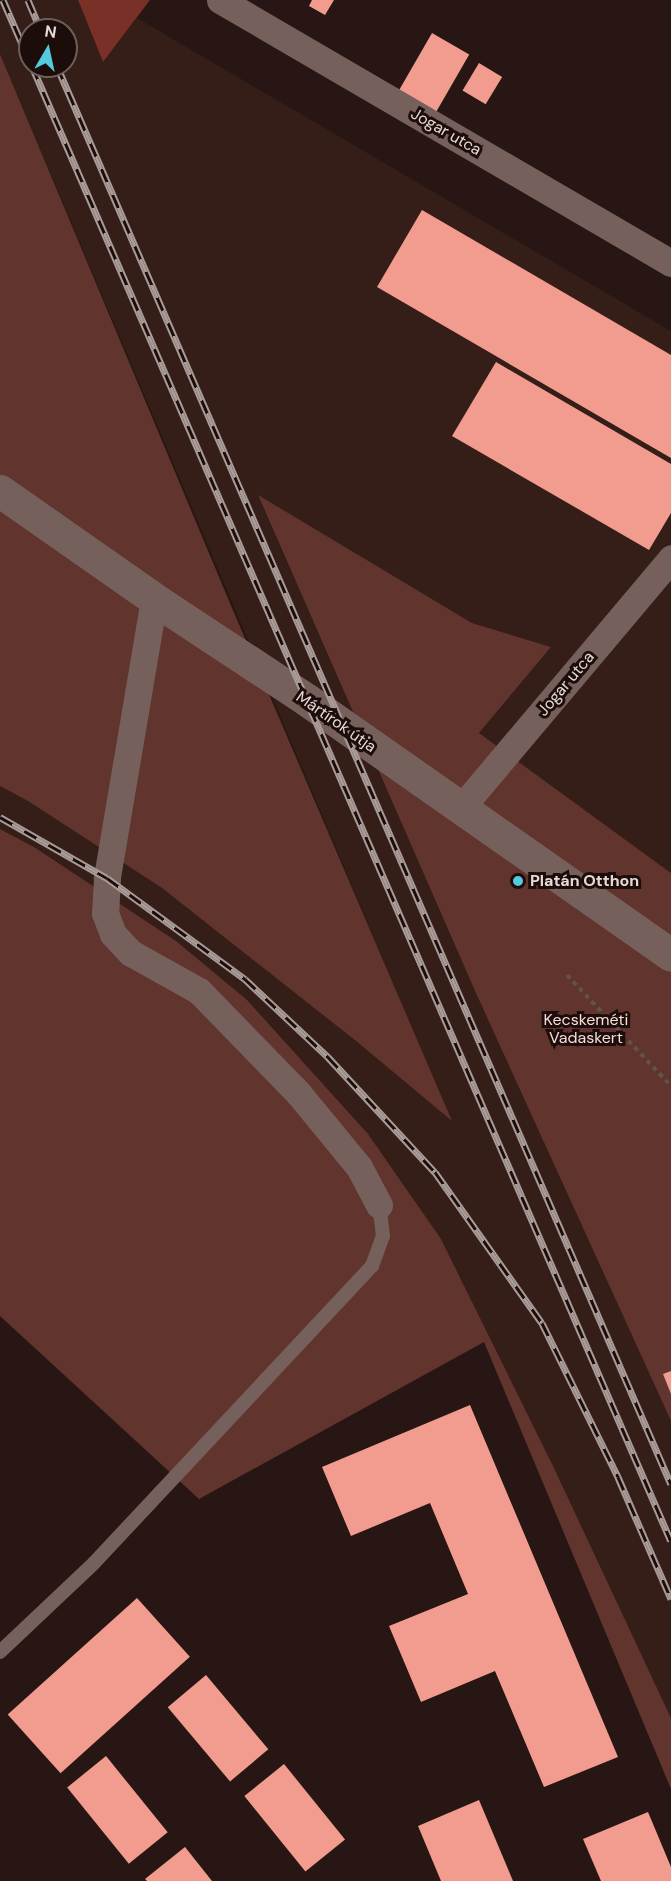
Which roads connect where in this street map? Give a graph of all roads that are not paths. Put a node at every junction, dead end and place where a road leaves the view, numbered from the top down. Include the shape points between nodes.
1 (220, 0) edge
2 (671, 263) edge
3 (0, 491) edge
4 (671, 558) edge
5 (154, 599) junction
6 (460, 809) junction
7 (671, 955) edge
8 (379, 1205) joint
9 (0, 1652) edge

1 - 2 street, Jogar utca
3 - 5 street, Mártírok útja
4 - 6 street, Jogar utca
5 - 6 street, Mártírok útja
5 - 8 street via 107,878 105,913 113,934 131,954 199,991 299,1094 359,1167
6 - 7 street, Mártírok útja
8 - 9 lane via 383,1236 372,1266 94,1563

